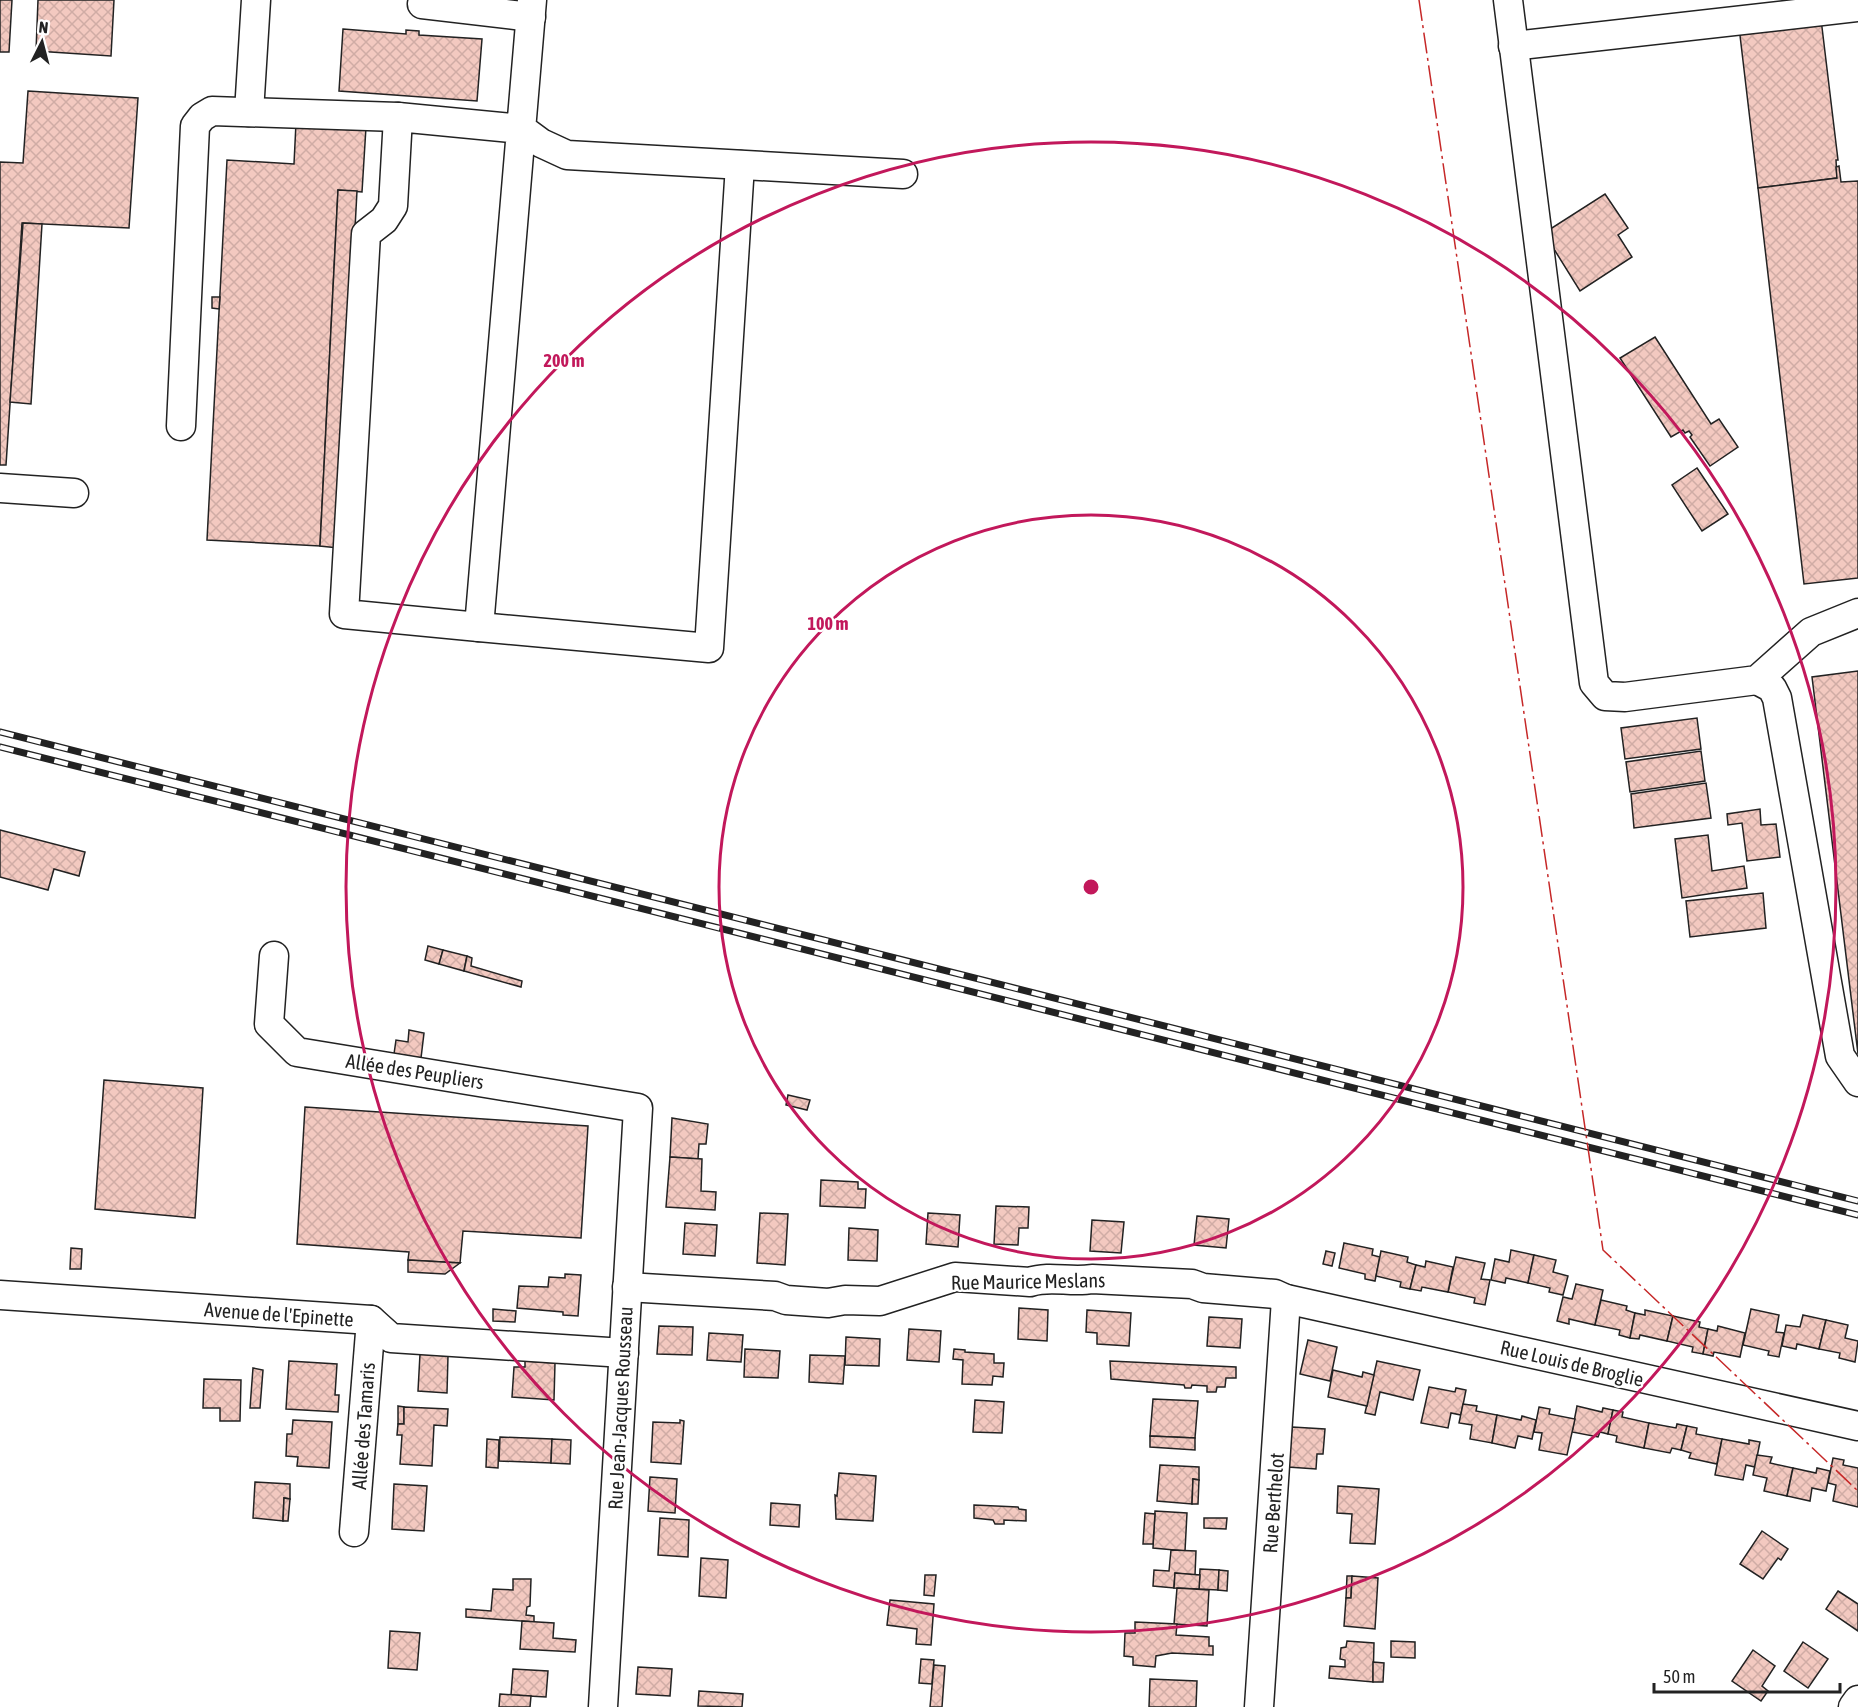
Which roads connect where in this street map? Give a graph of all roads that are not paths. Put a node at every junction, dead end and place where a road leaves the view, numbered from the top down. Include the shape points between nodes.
1 (256, 0) edge
2 (1508, 0) edge
3 (422, 4) dead end
4 (1858, 7) edge
5 (532, 8) edge
6 (1513, 46) junction
7 (249, 112) junction
8 (399, 117) junction
9 (522, 129) junction
10 (740, 165) junction
11 (903, 174) dead end
12 (181, 426) dead end
13 (0, 488) edge
14 (74, 493) dead end
15 (1858, 613) edge
16 (479, 627) junction
17 (1757, 680) junction
18 (274, 956) dead end
19 (1858, 1082) edge
20 (638, 1108) joint
21 (627, 1287) junction
22 (0, 1295) edge
23 (1286, 1299) junction
24 (371, 1320) junction
25 (624, 1353) junction
26 (1858, 1426) edge
27 (354, 1532) dead end
28 (1858, 1700) edge
29 (603, 1707) edge
30 (1259, 1707) edge
31 (1853, 1707) edge

1 - 7 street
2 - 6 street
3 - 5 street
4 - 6 street
5 - 9 street
6 - 17 street via 1594,683 1605,696 1625,697
7 - 8 street
7 - 12 street via 212,111 195,126
8 - 9 street
8 - 16 street via 393,206 384,220 366,234 344,614
9 - 10 street via 567,155
9 - 16 street
10 - 11 street
10 - 16 street via 709,648
13 - 14 street
15 - 17 street via 1810,632
17 - 19 street via 1772,688 1777,698 1840,1056
18 - 20 street, Allée des Peupliers via 270,1024 297,1052
20 - 21 street, Rue Jean-Jacques Rousseau
21 - 23 street, Rue Maurice Meslans via 828,1303 880,1301 956,1277 1030,1282 1092,1278 1192,1284 1275,1294
21 - 25 street, Rue Jean-Jacques Rousseau
22 - 24 street, Avenue de l'Epinette
23 - 26 street, Rue Louis de Broglie
23 - 30 street, Rue Berthelot
24 - 25 street, Avenue de l'Epinette via 391,1338
24 - 27 street, Allée des Tamaris
25 - 29 street, Rue Jean-Jacques Rousseau
28 - 31 street

